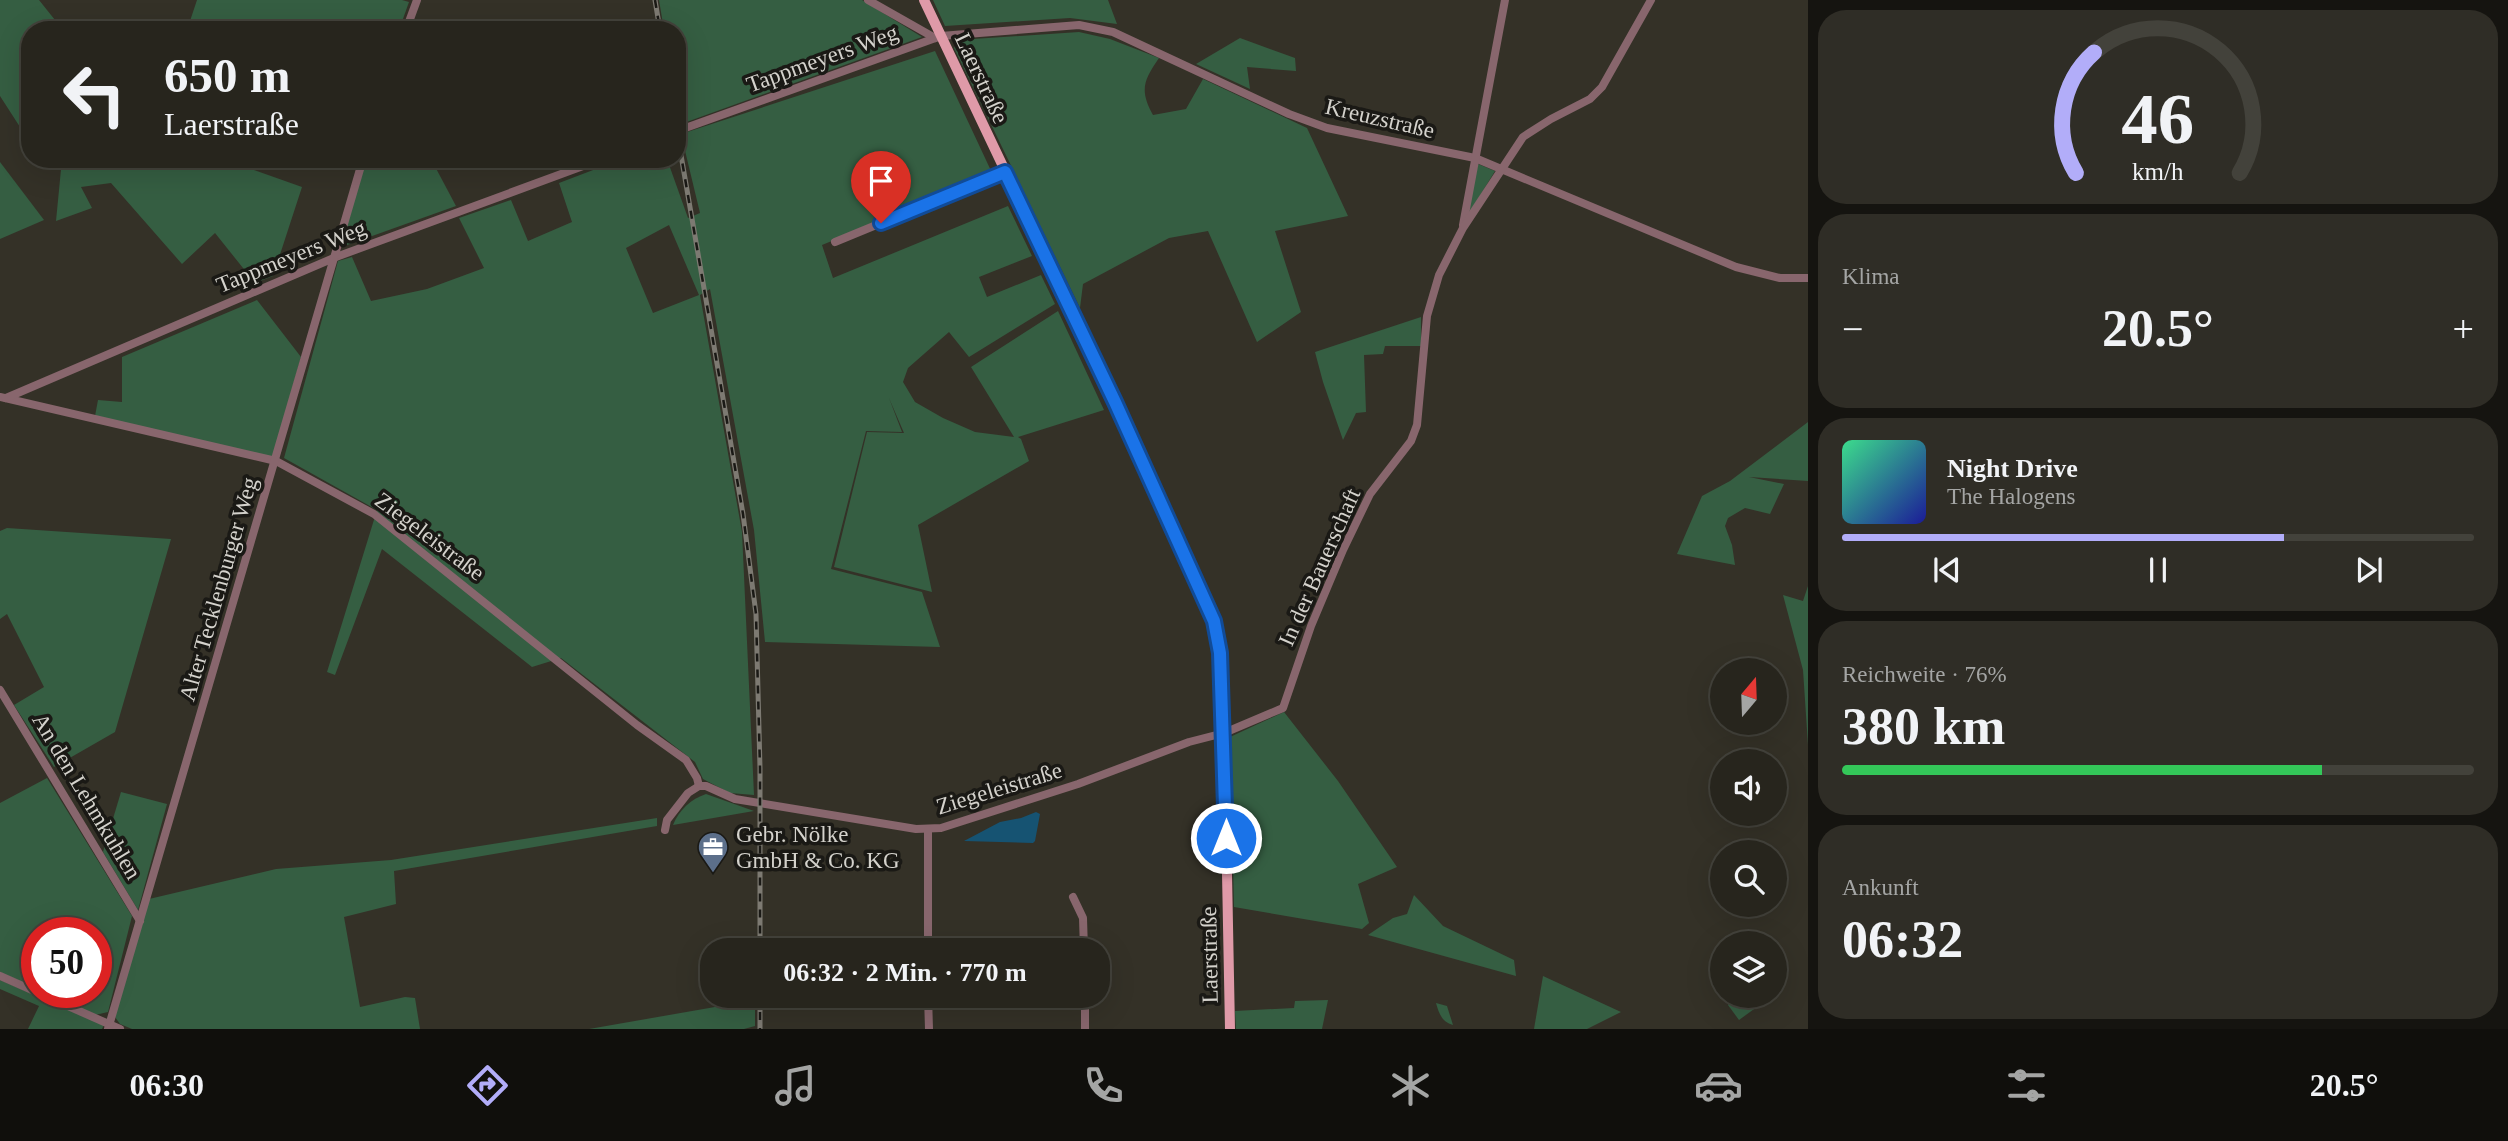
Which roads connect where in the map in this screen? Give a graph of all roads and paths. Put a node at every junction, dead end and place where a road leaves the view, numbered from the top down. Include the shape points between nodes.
1 (417, 0) edge
2 (868, 0) edge
3 (924, 0) edge
4 (1505, 0) edge
5 (1651, 0) edge
6 (409, 21) edge
7 (938, 37) junction
8 (686, 128) edge
9 (1475, 158) junction
10 (361, 168) edge
11 (577, 168) edge
12 (1501, 168) junction
13 (1005, 172) junction
14 (1463, 228) junction
15 (835, 242) dead end
16 (336, 257) junction
17 (1808, 278) edge
18 (2, 398) edge
19 (276, 461) junction
20 (0, 690) edge
21 (1224, 733) junction
22 (699, 786) junction
23 (665, 830) dead end
24 (928, 830) junction
25 (1073, 897) dead end
26 (140, 921) junction
27 (928, 938) edge
28 (1084, 938) edge
29 (0, 976) edge
30 (928, 1008) edge
31 (1085, 1008) edge
32 (109, 1027) edge
33 (120, 1029) edge
34 (929, 1029) edge
35 (1085, 1029) edge
36 (1230, 1029) edge

1 - 6 street
2 - 7 street
3 - 7 main road, Laerstraße
4 - 9 street, In der Bauerschaft
5 - 12 street, In der Bauerschaft via 1599,91 1522,137
7 - 8 street, Tappmeyers Weg
7 - 9 street, Kreuzstraße via 1098,27 1327,128
7 - 13 main road, Laerstraße
9 - 12 street, Kreuzstraße
9 - 14 street, In der Bauerschaft
10 - 16 street, Alter Tecklenburger Weg
11 - 16 street, Tappmeyers Weg
12 - 14 street, In der Bauerschaft
12 - 17 street, Kreuzstraße via 1736,267 1780,278
13 - 15 street
13 - 21 main road, Laerstraße via 1207,603 1219,638
14 - 21 street, In der Bauerschaft via 1439,275 1427,316 1418,425 1411,441 1370,494 1343,550 1283,708
16 - 18 street, Tappmeyers Weg
16 - 19 street, Alter Tecklenburger Weg
18 - 19 street, Ziegeleistraße
19 - 22 street, Ziegeleistraße via 374,514 686,760
19 - 26 street, Alter Tecklenburger Weg
20 - 26 street, An den Lehmkuhlen
21 - 24 street, Ziegeleistraße
21 - 36 main road, Laerstraße
22 - 23 street via 683,798
22 - 24 street, Ziegeleistraße via 735,799
24 - 27 street
25 - 28 street via 1083,918
26 - 32 street, Alter Tecklenburger Weg
29 - 32 street
30 - 34 street
31 - 35 street
32 - 33 street

